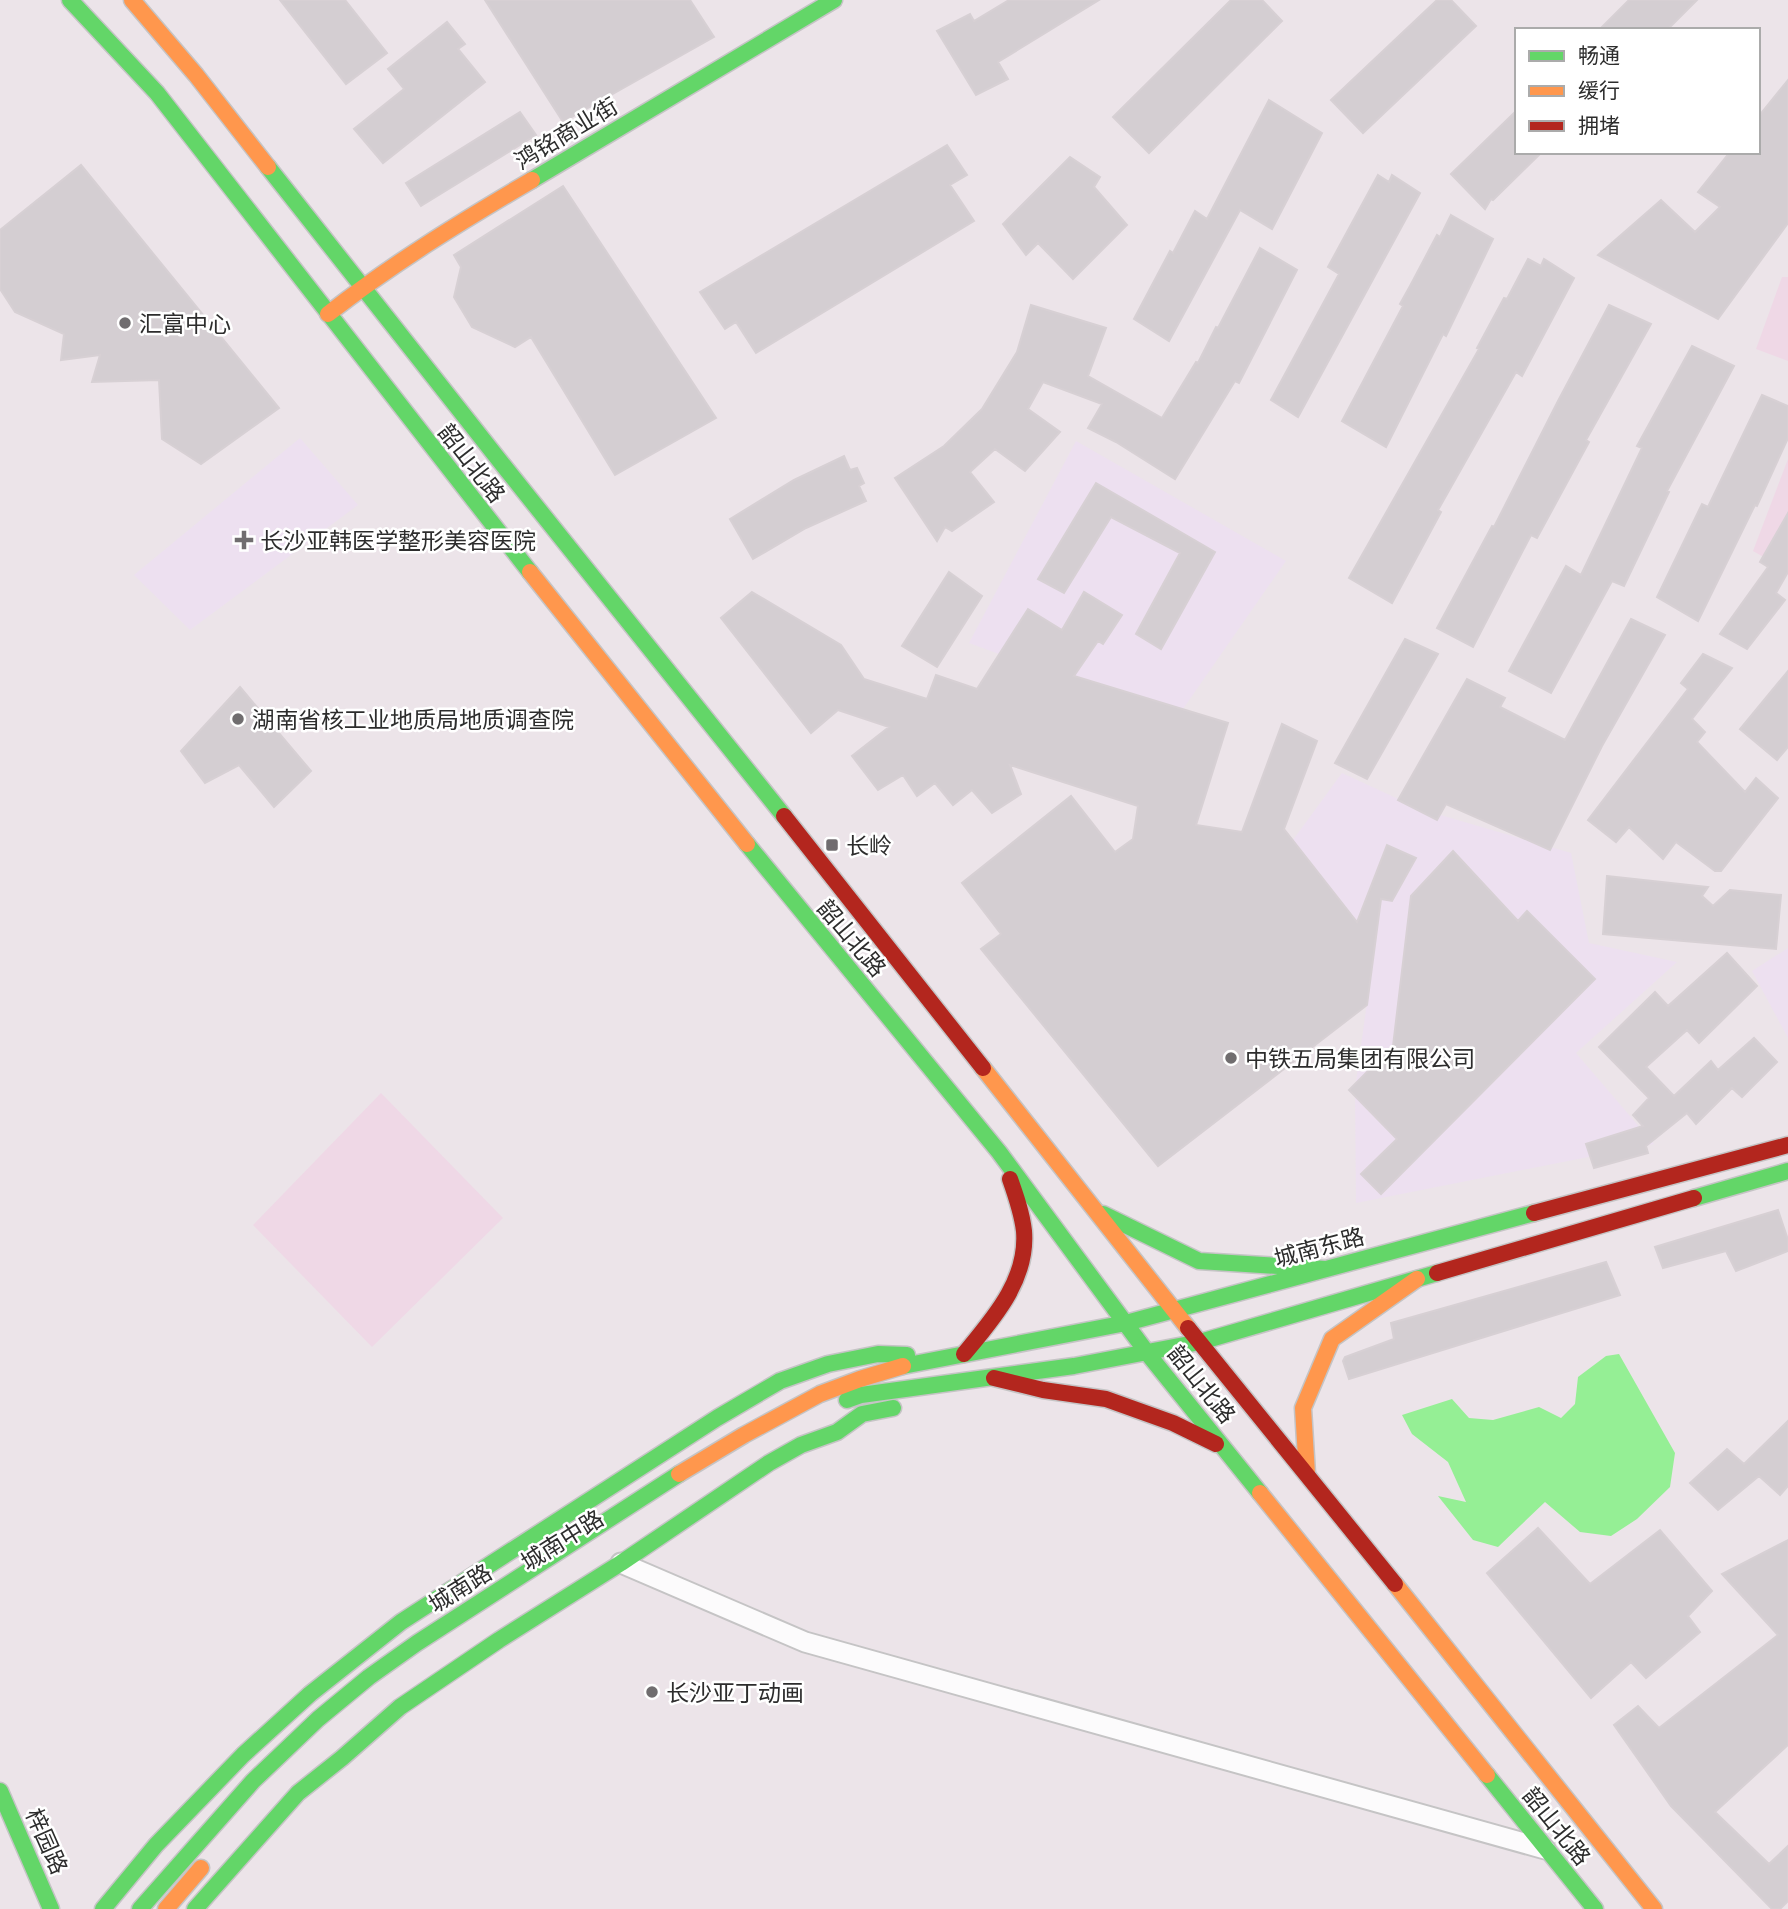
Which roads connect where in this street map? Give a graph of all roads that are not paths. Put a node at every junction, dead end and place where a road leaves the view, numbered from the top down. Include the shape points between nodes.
1 (70, 0) edge
2 (132, 0) edge
3 (834, 0) edge
4 (363, 287) junction
5 (328, 314) junction
6 (1788, 1145) edge
7 (999, 1152) junction
8 (1788, 1171) edge
9 (1095, 1209) junction
10 (1325, 1269) junction
11 (1416, 1279) junction
12 (1173, 1309) junction
13 (1126, 1323) junction
14 (1200, 1342) junction
15 (1148, 1354) junction
16 (960, 1355) junction
17 (994, 1378) junction
18 (971, 1382) junction
19 (860, 1387) junction
20 (833, 1406) dead end
21 (811, 1417) dead end
22 (756, 1446) dead end
23 (1228, 1452) junction
24 (1307, 1474) junction
25 (609, 1538) dead end
26 (621, 1563) junction
27 (466, 1630) dead end
28 (0, 1791) edge
29 (1547, 1850) junction
30 (208, 1860) dead end
31 (51, 1909) edge
32 (103, 1909) edge
33 (140, 1909) edge
34 (166, 1909) edge
35 (195, 1909) edge
36 (1595, 1909) edge
37 (1654, 1909) edge

1 - 5 main road, 韶山北路 via 157,93
2 - 4 main road, 韶山北路
3 - 4 main road, 鸿铭商业街 via 471,216
4 - 5 main road, 鸿铭商业街
4 - 9 main road, 韶山北路
5 - 7 main road, 韶山北路 via 768,870
6 - 10 main road, 城南东路
7 - 13 main road, 韶山北路
7 - 16 main road via 1019,1201 1025,1244 1022,1266 1002,1307
8 - 11 main road
9 - 10 main road via 1199,1261
9 - 12 main road, 韶山北路
10 - 12 main road, 城南东路
11 - 14 main road
11 - 24 main road via 1332,1339 1303,1408
12 - 13 main road, 城南东路
12 - 14 main road, 韶山北路
13 - 15 main road, 韶山北路
13 - 16 main road, 城南东路
14 - 15 main road
14 - 24 main road, 韶山北路
15 - 17 main road
15 - 23 main road, 韶山北路
16 - 19 main road, 城南东路 via 904,1366
16 - 32 main road via 878,1354 828,1364 780,1381 541,1530 401,1622 310,1694 156,1845
17 - 18 main road
17 - 23 main road via 1106,1399 1173,1423
18 - 19 main road
18 - 26 main road via 909,1405 862,1414 837,1432 801,1445
19 - 20 main road
19 - 33 main road, 城南路 via 820,1394 744,1435 369,1677 253,1781
21 - 22 main road
23 - 29 main road, 韶山北路
24 - 37 main road, 韶山北路
25 - 27 main road, 城南中路
26 - 29 street via 805,1643
26 - 35 main road via 400,1707 298,1793
28 - 31 main road, 梓园路
29 - 36 main road, 韶山北路
30 - 34 main road

